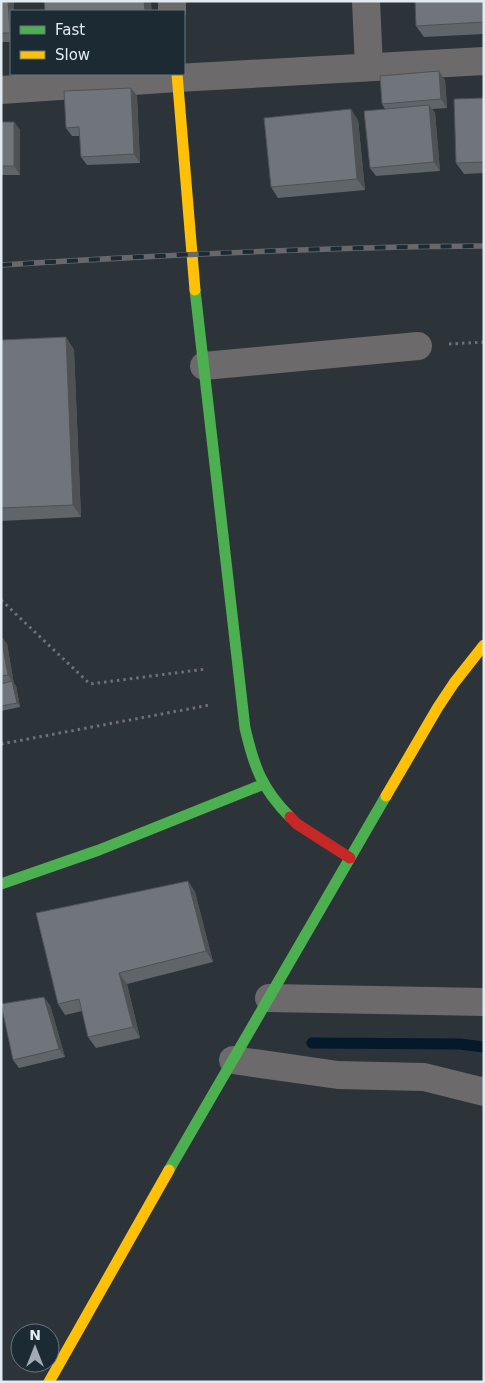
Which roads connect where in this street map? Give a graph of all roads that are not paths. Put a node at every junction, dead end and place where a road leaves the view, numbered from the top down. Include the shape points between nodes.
1 (366, 1) edge
2 (484, 61) edge
3 (369, 67) junction
4 (177, 76) edge
5 (1, 90) edge
6 (418, 346) dead end
7 (204, 366) junction
8 (484, 645) edge
9 (264, 784) junction
10 (350, 858) junction
11 (1, 884) edge
12 (269, 998) junction
13 (484, 1002) edge
14 (233, 1060) junction
15 (484, 1092) edge
16 (49, 1382) edge

1 - 3 street
2 - 3 street
3 - 4 street
4 - 5 street
4 - 7 street via 191,254
6 - 7 street
7 - 9 street via 245,728 250,755
8 - 10 street via 438,707
9 - 10 street via 296,824
9 - 11 street via 99,850
10 - 12 street
12 - 13 street
12 - 14 street
14 - 15 street via 338,1075 424,1077
14 - 16 street

